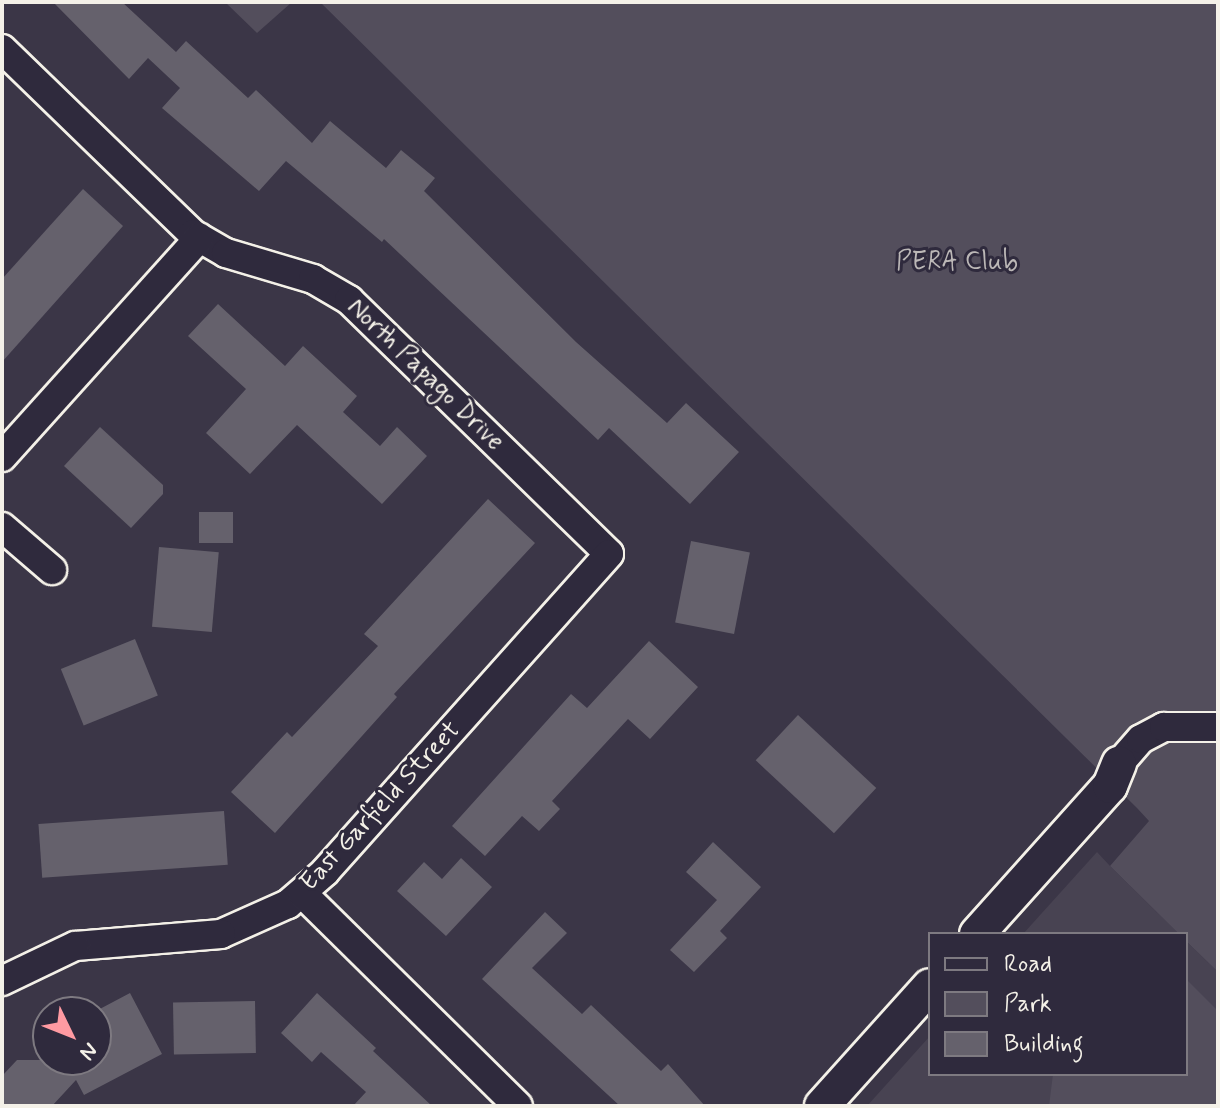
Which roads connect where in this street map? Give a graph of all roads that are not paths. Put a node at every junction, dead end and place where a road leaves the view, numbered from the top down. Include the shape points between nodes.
1 (2, 49) edge
2 (199, 238) junction
3 (2, 457) edge
4 (2, 527) edge
5 (609, 554) joint
6 (52, 570) dead end
7 (1218, 727) edge
8 (1119, 764) joint
9 (302, 893) junction
10 (979, 932) edge
11 (2, 981) edge
12 (928, 988) edge
13 (518, 1106) edge
14 (822, 1106) edge

1 - 2 street, North Papago Drive
2 - 3 street
2 - 5 street, North Papago Drive via 226,253 313,279 349,300
4 - 6 street
5 - 9 street, East Garfield Street
7 - 8 street via 1164,727 1141,739
8 - 10 street via 1110,786
9 - 11 street, East Garfield Street via 267,917 221,934 75,946
9 - 13 street
12 - 14 street

